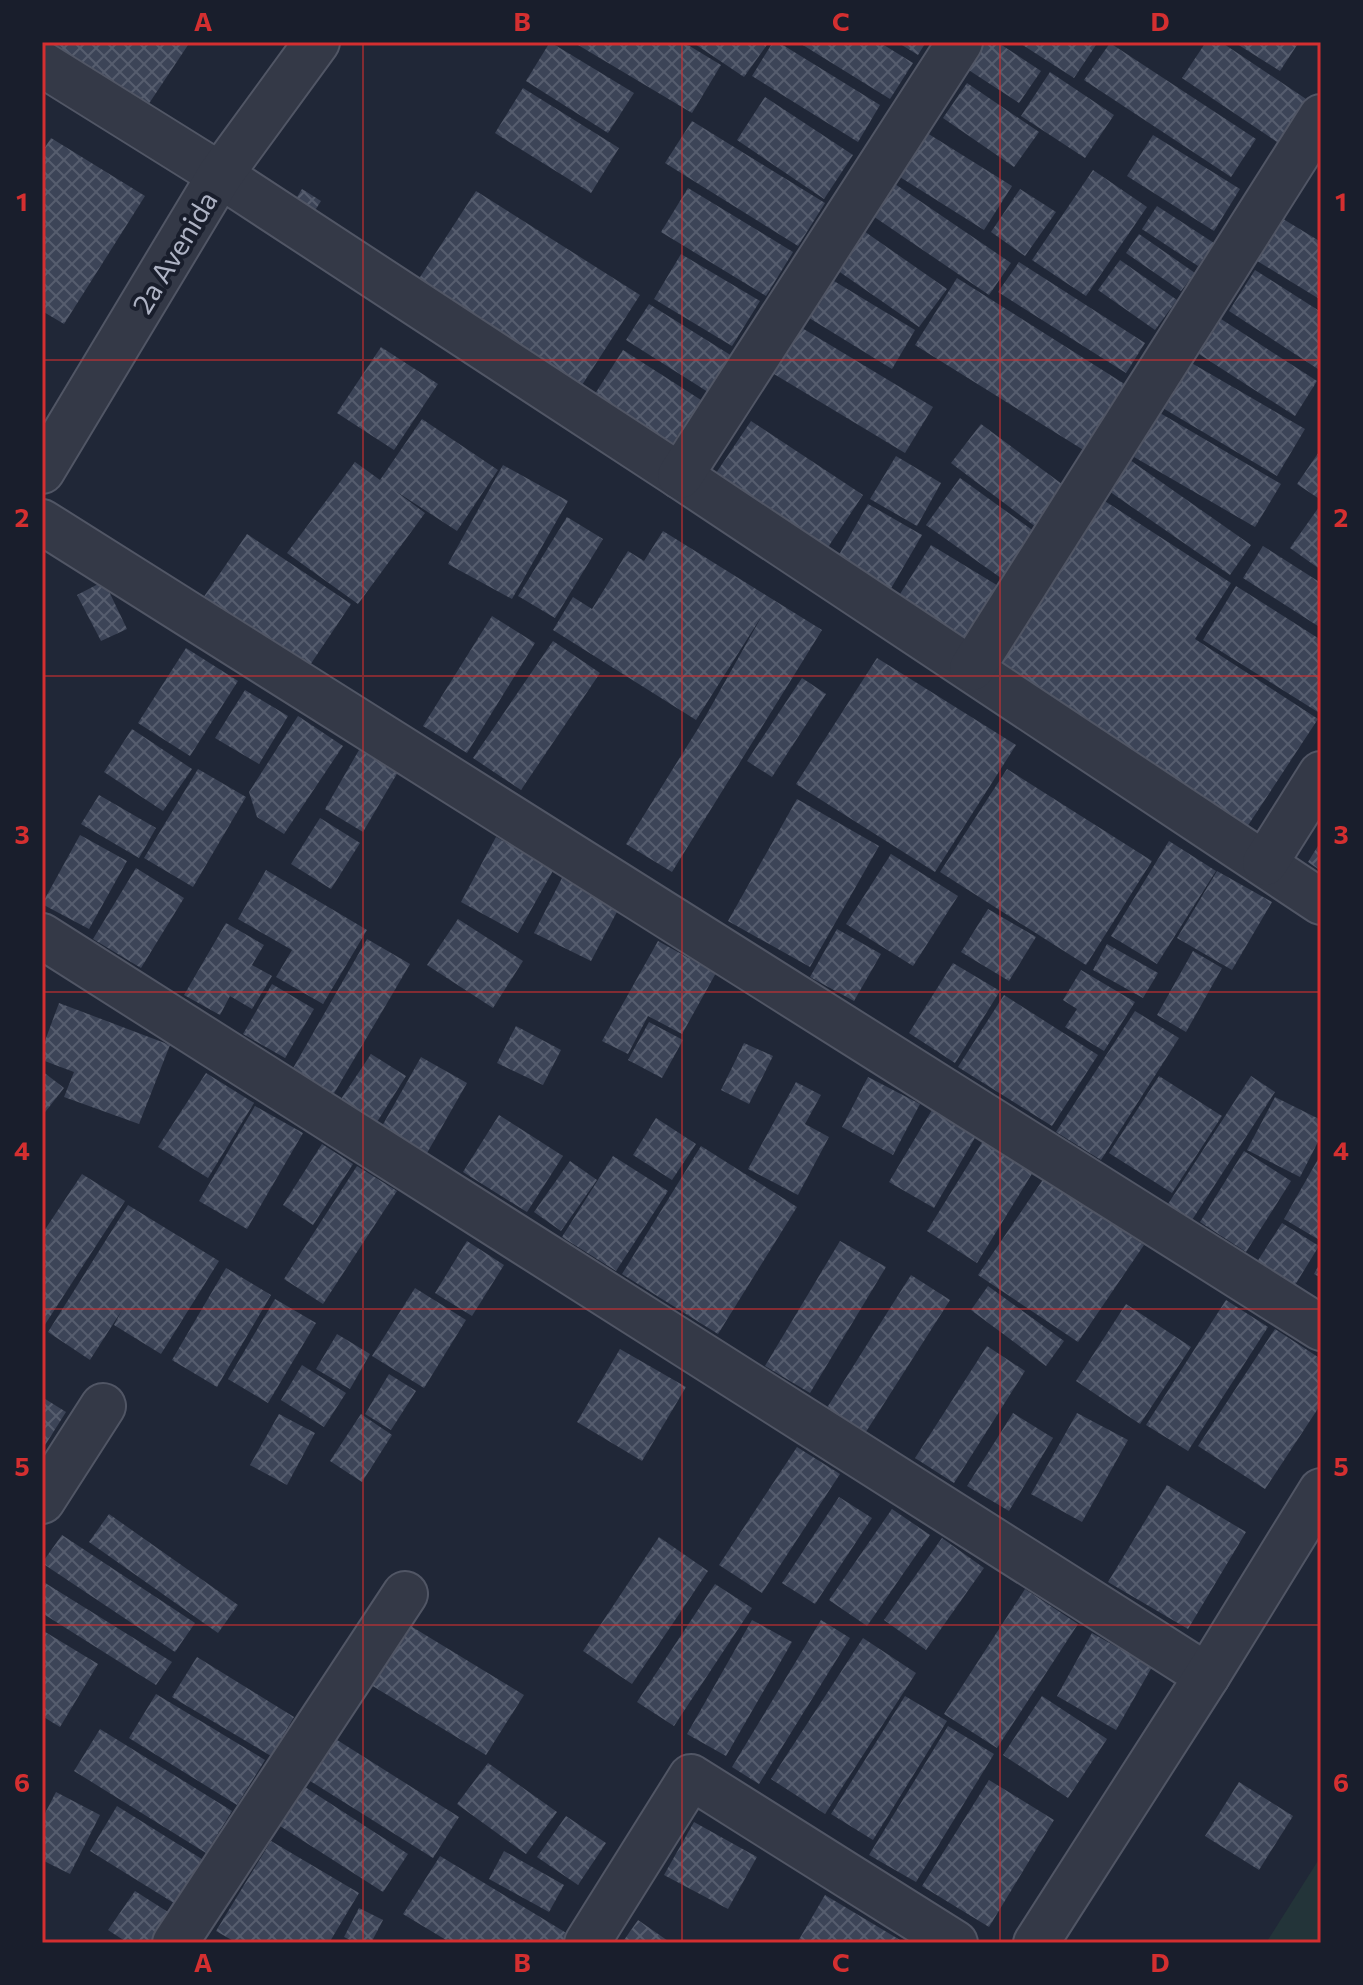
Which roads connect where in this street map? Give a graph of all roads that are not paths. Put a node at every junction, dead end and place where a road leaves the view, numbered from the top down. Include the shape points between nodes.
1 (346, 42) edge
2 (960, 42) edge
3 (311, 51) edge
4 (42, 64) edge
5 (1321, 117) edge
6 (220, 175) junction
7 (42, 471) edge
8 (680, 476) junction
9 (42, 522) edge
10 (972, 668) junction
11 (1321, 774) edge
12 (1265, 863) junction
13 (1321, 902) edge
14 (42, 936) edge
15 (1321, 1328) edge
16 (103, 1406) dead end
17 (1321, 1491) edge
18 (42, 1501) edge
19 (405, 1594) dead end
20 (1207, 1676) junction
21 (175, 1943) edge
22 (587, 1943) edge
23 (955, 1943) edge
24 (1036, 1943) edge

1 - 3 street
2 - 8 street
3 - 6 street, 2a Avenida
4 - 6 street
5 - 10 street
6 - 7 street, 2a Avenida
6 - 8 street
8 - 10 street
9 - 15 street
10 - 12 street
11 - 12 street
12 - 13 street
14 - 20 street
16 - 18 street
17 - 20 street
19 - 21 street
20 - 24 street
22 - 23 street via 691,1777

